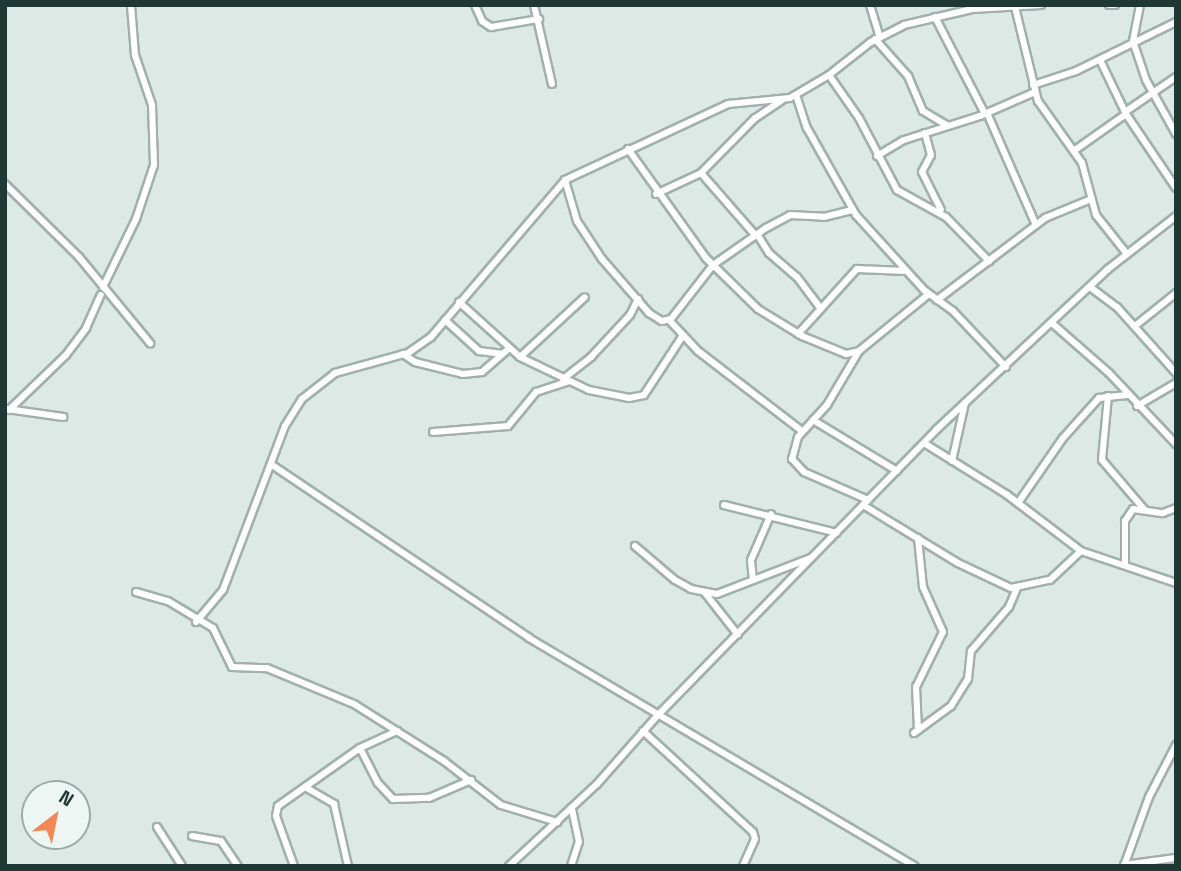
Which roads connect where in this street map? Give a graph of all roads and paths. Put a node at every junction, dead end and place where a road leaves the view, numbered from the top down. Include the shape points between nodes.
1 (131, 5) edge
2 (475, 5) edge
3 (534, 5) edge
4 (870, 5) edge
5 (1041, 5) edge
6 (1109, 5) edge
7 (1115, 5) edge
8 (1140, 5) edge
9 (1015, 7) edge
10 (935, 17) junction
11 (539, 19) junction
12 (1176, 22) edge
13 (877, 38) junction
14 (1134, 43) junction
15 (1100, 60) junction
16 (829, 75) junction
17 (1176, 77) edge
18 (552, 84) dead end
19 (1034, 88) junction
20 (796, 95) junction
21 (1153, 95) junction
22 (783, 99) junction
23 (1126, 113) junction
24 (986, 114) junction
25 (947, 126) junction
26 (925, 133) junction
27 (1176, 134) edge
28 (628, 149) junction
29 (1075, 150) junction
30 (877, 156) junction
31 (701, 173) junction
32 (565, 180) junction
33 (5, 184) edge
34 (1176, 188) edge
35 (656, 194) junction
36 (1091, 199) junction
37 (852, 210) junction
38 (942, 214) junction
39 (1176, 216) edge
40 (1036, 225) junction
41 (756, 234) junction
42 (1127, 254) junction
43 (989, 261) junction
44 (713, 265) junction
45 (906, 271) junction
46 (103, 287) junction
47 (1090, 287) junction
48 (1176, 293) edge
49 (929, 294) junction
50 (101, 295) dead end
51 (585, 297) dead end
52 (638, 299) junction
53 (937, 300) junction
54 (459, 302) junction
55 (820, 307) junction
56 (445, 320) junction
57 (669, 320) junction
58 (1053, 324) junction
59 (1135, 326) junction
60 (798, 334) junction
61 (682, 337) junction
62 (150, 343) dead end
63 (508, 349) junction
64 (859, 351) junction
65 (403, 354) junction
66 (502, 354) junction
67 (520, 358) junction
68 (1006, 367) junction
69 (1176, 373) edge
70 (566, 380) junction
71 (1176, 383) edge
72 (1127, 395) junction
73 (1108, 396) junction
74 (966, 402) junction
75 (1137, 406) junction
76 (7, 409) edge
77 (63, 417) dead end
78 (813, 420) junction
79 (802, 431) junction
80 (433, 432) dead end
81 (924, 443) junction
82 (1176, 444) edge
83 (952, 461) junction
84 (272, 465) junction
85 (897, 471) junction
86 (866, 502) junction
87 (1018, 503) junction
88 (724, 505) dead end
89 (1176, 508) edge
90 (1144, 509) junction
91 (771, 514) junction
92 (837, 533) junction
93 (918, 538) junction
94 (635, 546) dead end
95 (1081, 551) junction
96 (814, 557) junction
97 (1125, 565) junction
98 (753, 580) junction
99 (1176, 583) edge
100 (1017, 587) junction
101 (136, 592) dead end
102 (705, 593) junction
103 (196, 622) junction
104 (738, 635) junction
105 (659, 714) junction
106 (397, 731) junction
107 (643, 732) junction
108 (1176, 746) edge
109 (360, 748) junction
110 (471, 780) junction
111 (305, 787) junction
112 (572, 808) junction
113 (557, 821) junction
114 (157, 827) dead end
115 (192, 836) dead end
116 (1176, 858) edge
117 (1124, 865) edge
118 (182, 866) edge
119 (238, 866) edge
120 (294, 866) edge
121 (348, 866) edge
122 (509, 866) edge
123 (571, 866) edge
124 (743, 866) edge
125 (915, 866) edge

1 - 46 street via 135,55 152,105 154,165 136,219
2 - 11 street via 482,21 491,27
3 - 11 street
4 - 13 street
5 - 9 street
6 - 7 street
8 - 14 street
9 - 10 street
9 - 19 street
10 - 13 street
10 - 24 street
11 - 18 street
12 - 14 street
13 - 16 street
13 - 25 street via 908,76 923,111
14 - 15 street
14 - 21 street
15 - 19 street
15 - 23 street
16 - 20 street
16 - 30 street via 859,118
17 - 21 street
19 - 24 street
19 - 29 street
20 - 22 street
20 - 37 street via 807,128
21 - 23 street
21 - 27 street
22 - 28 street via 727,104
22 - 31 street via 754,119
23 - 29 street
23 - 34 street
24 - 25 street
24 - 40 street
25 - 26 street
26 - 30 street
26 - 38 street via 930,155 923,178
28 - 32 street
28 - 35 street
29 - 36 street
30 - 38 street via 897,190
31 - 35 street
31 - 41 street
32 - 52 street via 577,221 602,260
32 - 54 street
33 - 46 street
35 - 44 street
36 - 40 street
36 - 42 street via 1096,215
37 - 41 street via 824,217 790,215
37 - 45 street
38 - 43 street
39 - 42 street
40 - 43 street
41 - 44 street
41 - 55 street via 768,253 797,277
42 - 47 street
43 - 53 street
44 - 57 street
44 - 60 street via 758,309
45 - 49 street
45 - 55 street via 857,269
46 - 62 street
47 - 58 street
47 - 59 street
48 - 59 street
49 - 53 street
49 - 64 street
50 - 76 street via 86,328 66,355
51 - 67 street
52 - 57 street via 656,319
52 - 70 street via 630,315
53 - 68 street
54 - 56 street
54 - 63 street
55 - 60 street
56 - 65 street via 420,346
56 - 66 street via 479,351
57 - 61 street
58 - 68 street
58 - 72 street
59 - 69 street
60 - 64 street via 846,354
61 - 70 street via 642,396 629,398
61 - 79 street
63 - 66 street
63 - 67 street
64 - 78 street
65 - 66 street via 415,362 463,374 482,372
65 - 84 street via 348,366 324,380 292,413
67 - 70 street
68 - 74 street
70 - 80 street via 536,392 508,426
71 - 75 street
72 - 73 street
72 - 75 street
73 - 87 street via 1079,419
73 - 90 street via 1102,460
74 - 81 street
74 - 83 street
75 - 82 street
76 - 77 street
78 - 79 street
78 - 85 street
79 - 86 street via 793,445 795,466
81 - 83 street
81 - 85 street
83 - 87 street
84 - 103 street via 223,590
84 - 105 street via 489,613
85 - 86 street
86 - 92 street
86 - 93 street
87 - 95 street
88 - 91 street
89 - 90 street via 1163,513
90 - 97 street via 1133,509 1125,521
91 - 92 street
91 - 98 street via 751,561
92 - 96 street
93 - 100 street via 958,563
93 - 100 street via 922,587 943,632 916,687 916,732 956,699 970,673 969,655 1009,607
94 - 102 street via 675,580
95 - 97 street
95 - 100 street via 1050,580
96 - 98 street
96 - 104 street
97 - 99 street
98 - 102 street via 717,594
101 - 103 street via 168,601
102 - 104 street
103 - 106 street via 213,628 232,667 267,668 354,704
104 - 105 street
105 - 107 street
105 - 125 street
106 - 109 street
106 - 110 street
107 - 112 street
107 - 124 street via 753,832 755,839
108 - 117 street
109 - 110 street via 378,783 393,799 429,798
109 - 111 street
110 - 113 street via 502,805
111 - 120 street via 276,812
111 - 121 street via 334,804
112 - 113 street
112 - 123 street via 579,842
113 - 122 street
114 - 118 street
115 - 119 street via 222,841
116 - 117 street

